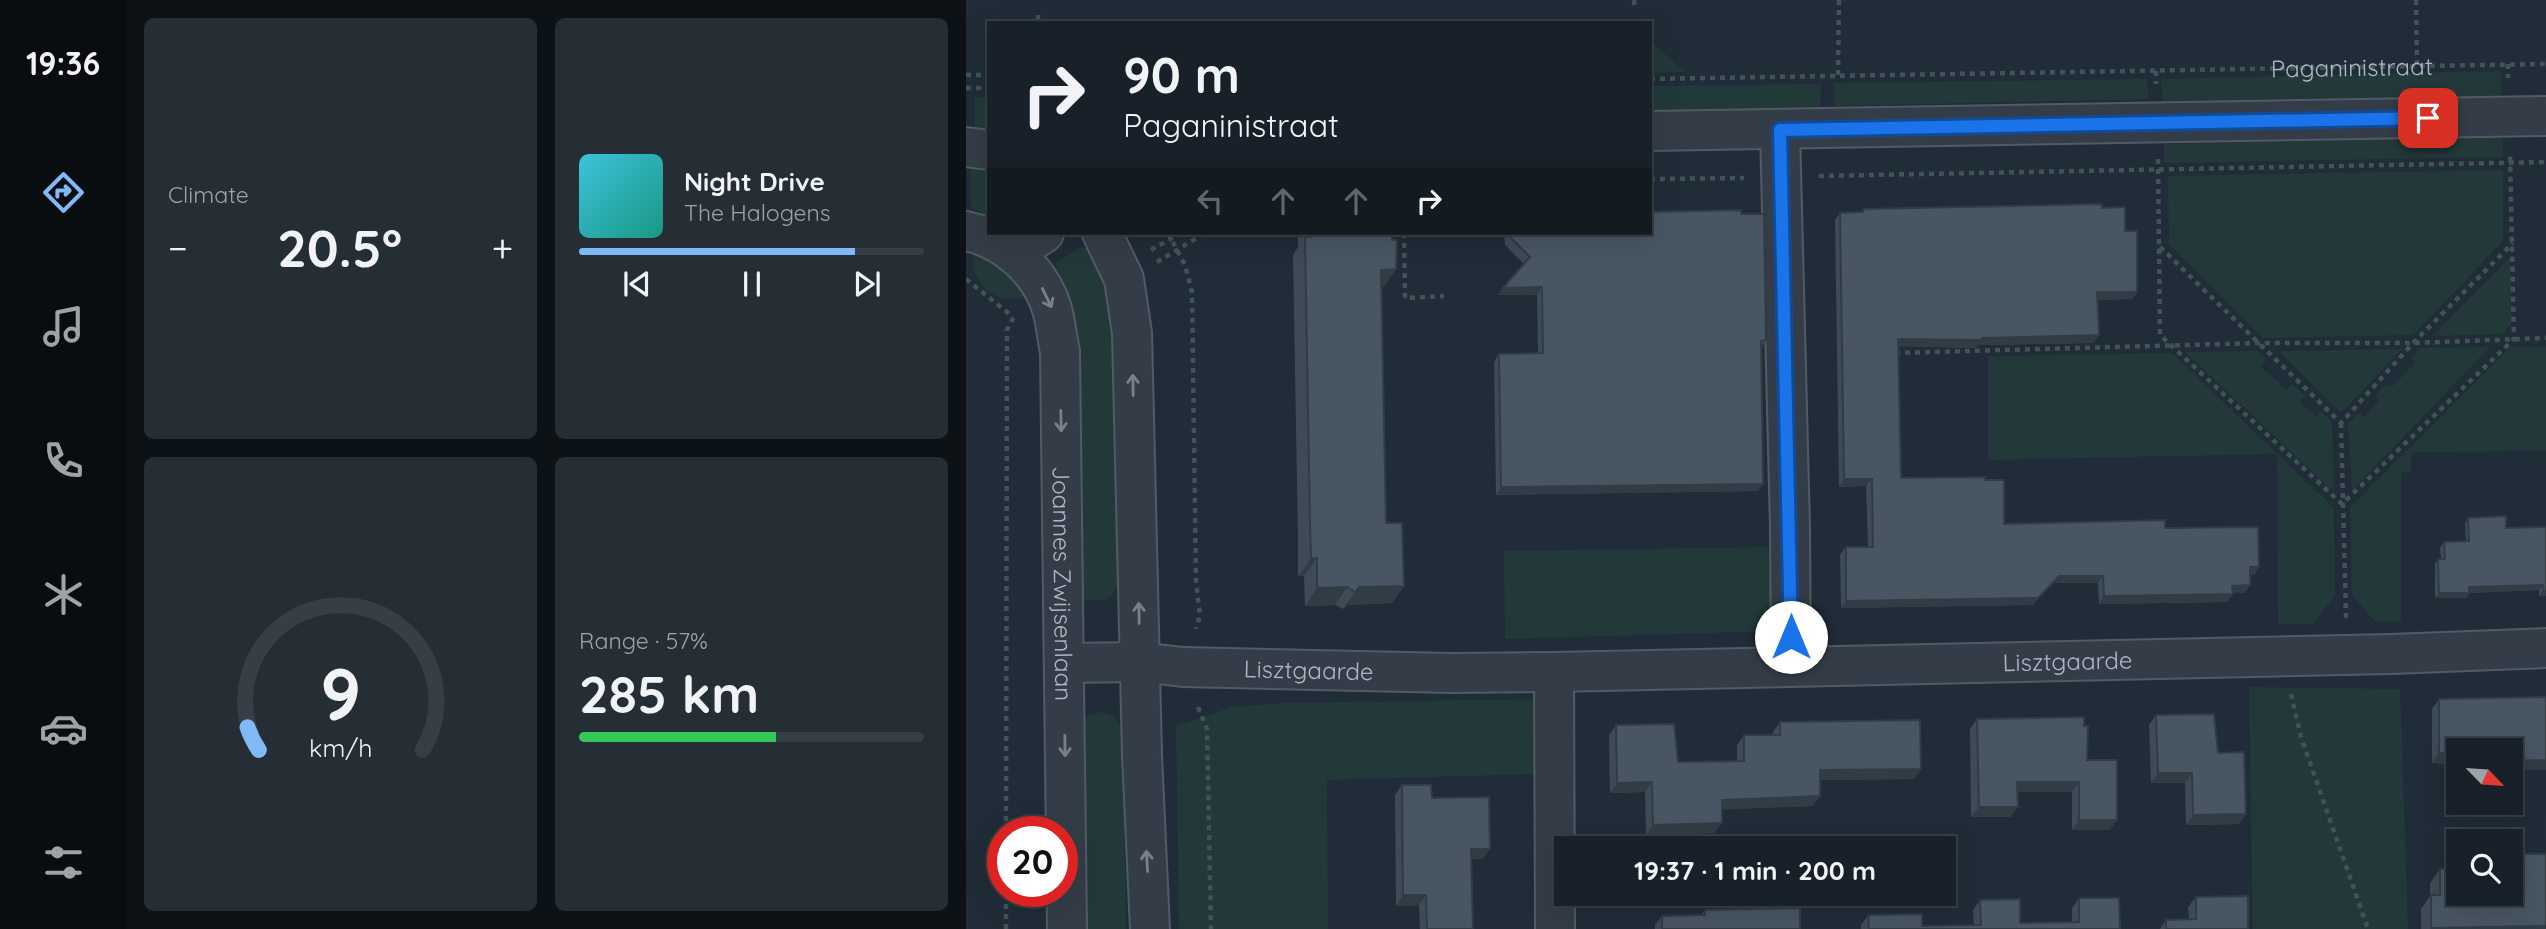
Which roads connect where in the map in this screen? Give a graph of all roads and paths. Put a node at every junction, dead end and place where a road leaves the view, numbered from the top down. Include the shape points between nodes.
1 (1634, 0) edge
2 (1839, 0) edge
3 (2416, 0) edge
4 (1634, 9) dead end
5 (1038, 15) dead end
6 (1038, 21) edge
7 (2508, 64) junction
8 (2546, 64) edge
9 (2417, 65) junction
10 (2156, 71) junction
11 (966, 75) edge
12 (987, 75) edge
13 (1838, 75) junction
14 (1652, 79) edge
15 (966, 88) edge
16 (987, 88) edge
17 (2546, 116) edge
18 (2509, 117) junction
19 (2157, 123) junction
20 (1780, 130) junction
21 (1652, 131) edge
22 (966, 147) edge
23 (987, 150) edge
24 (2510, 162) junction
25 (2546, 162) edge
26 (2158, 169) junction
27 (1781, 177) junction
28 (1652, 179) edge
29 (966, 231) edge
30 (1103, 235) edge
31 (1169, 235) edge
32 (1183, 235) edge
33 (1404, 235) edge
34 (1029, 243) edge
35 (1188, 243) dead end
36 (2513, 243) junction
37 (2159, 246) junction
38 (966, 279) edge
39 (1444, 296) dead end
40 (2514, 338) junction
41 (2546, 338) edge
42 (2260, 343) junction
43 (2413, 343) junction
44 (2170, 346) junction
45 (1882, 353) edge
46 (2341, 423) junction
47 (2342, 504) junction
48 (2346, 641) junction
49 (2546, 648) edge
50 (2288, 656) junction
51 (1140, 662) junction
52 (1064, 663) junction
53 (1183, 667) junction
54 (1791, 667) junction
55 (1554, 672) junction
56 (1006, 816) edge
57 (1006, 907) edge
58 (1006, 929) edge
59 (1067, 929) edge
60 (1150, 929) edge
61 (1211, 929) edge
62 (1555, 929) edge
63 (2368, 929) edge

1 - 4 path
2 - 13 path
3 - 9 path
5 - 6 path
7 - 8 path, Paganinistraat
7 - 9 path, Paganinistraat
7 - 18 path
9 - 10 path, Paganinistraat
10 - 13 path, Paganinistraat
10 - 19 path
11 - 12 path
13 - 14 path, Paganinistraat
15 - 16 path
17 - 18 street
18 - 19 street
18 - 24 path
19 - 20 street
19 - 26 path
20 - 21 street
20 - 27 street
22 - 23 street
24 - 25 path
24 - 26 path
24 - 36 path
26 - 27 path
26 - 37 path
27 - 28 path
27 - 54 street
29 - 34 street, Joannes Zwijsenlaan
51 -> 30 street via 1131,324 1124,279
31 - 53 path via 1185,265 1192,292 1200,615
32 - 35 path
33 - 39 path via 1405,298
34 -> 52 street, Joannes Zwijsenlaan via 1027,266 1052,309 1060,352
36 - 40 path
36 - 43 path
37 - 42 path
37 - 44 path via 2160,335
38 - 56 path via 1013,317 1007,330
40 - 41 path
40 - 43 path
40 - 47 path
42 - 43 path
42 - 44 path
42 - 46 path
43 - 46 path
44 - 45 path
44 - 47 path
46 - 47 path
47 - 48 path
48 - 49 street, Lisztgaarde
48 - 50 street, Lisztgaarde
50 - 54 street, Lisztgaarde
50 - 63 path via 2294,715
51 - 52 street, Lisztgaarde
51 - 53 street, Lisztgaarde
60 -> 51 street
52 -> 59 street, Joannes Zwijsenlaan
53 - 55 street, Lisztgaarde
53 - 61 path via 1207,729
54 - 55 street, Lisztgaarde
55 - 62 street
57 - 58 path

